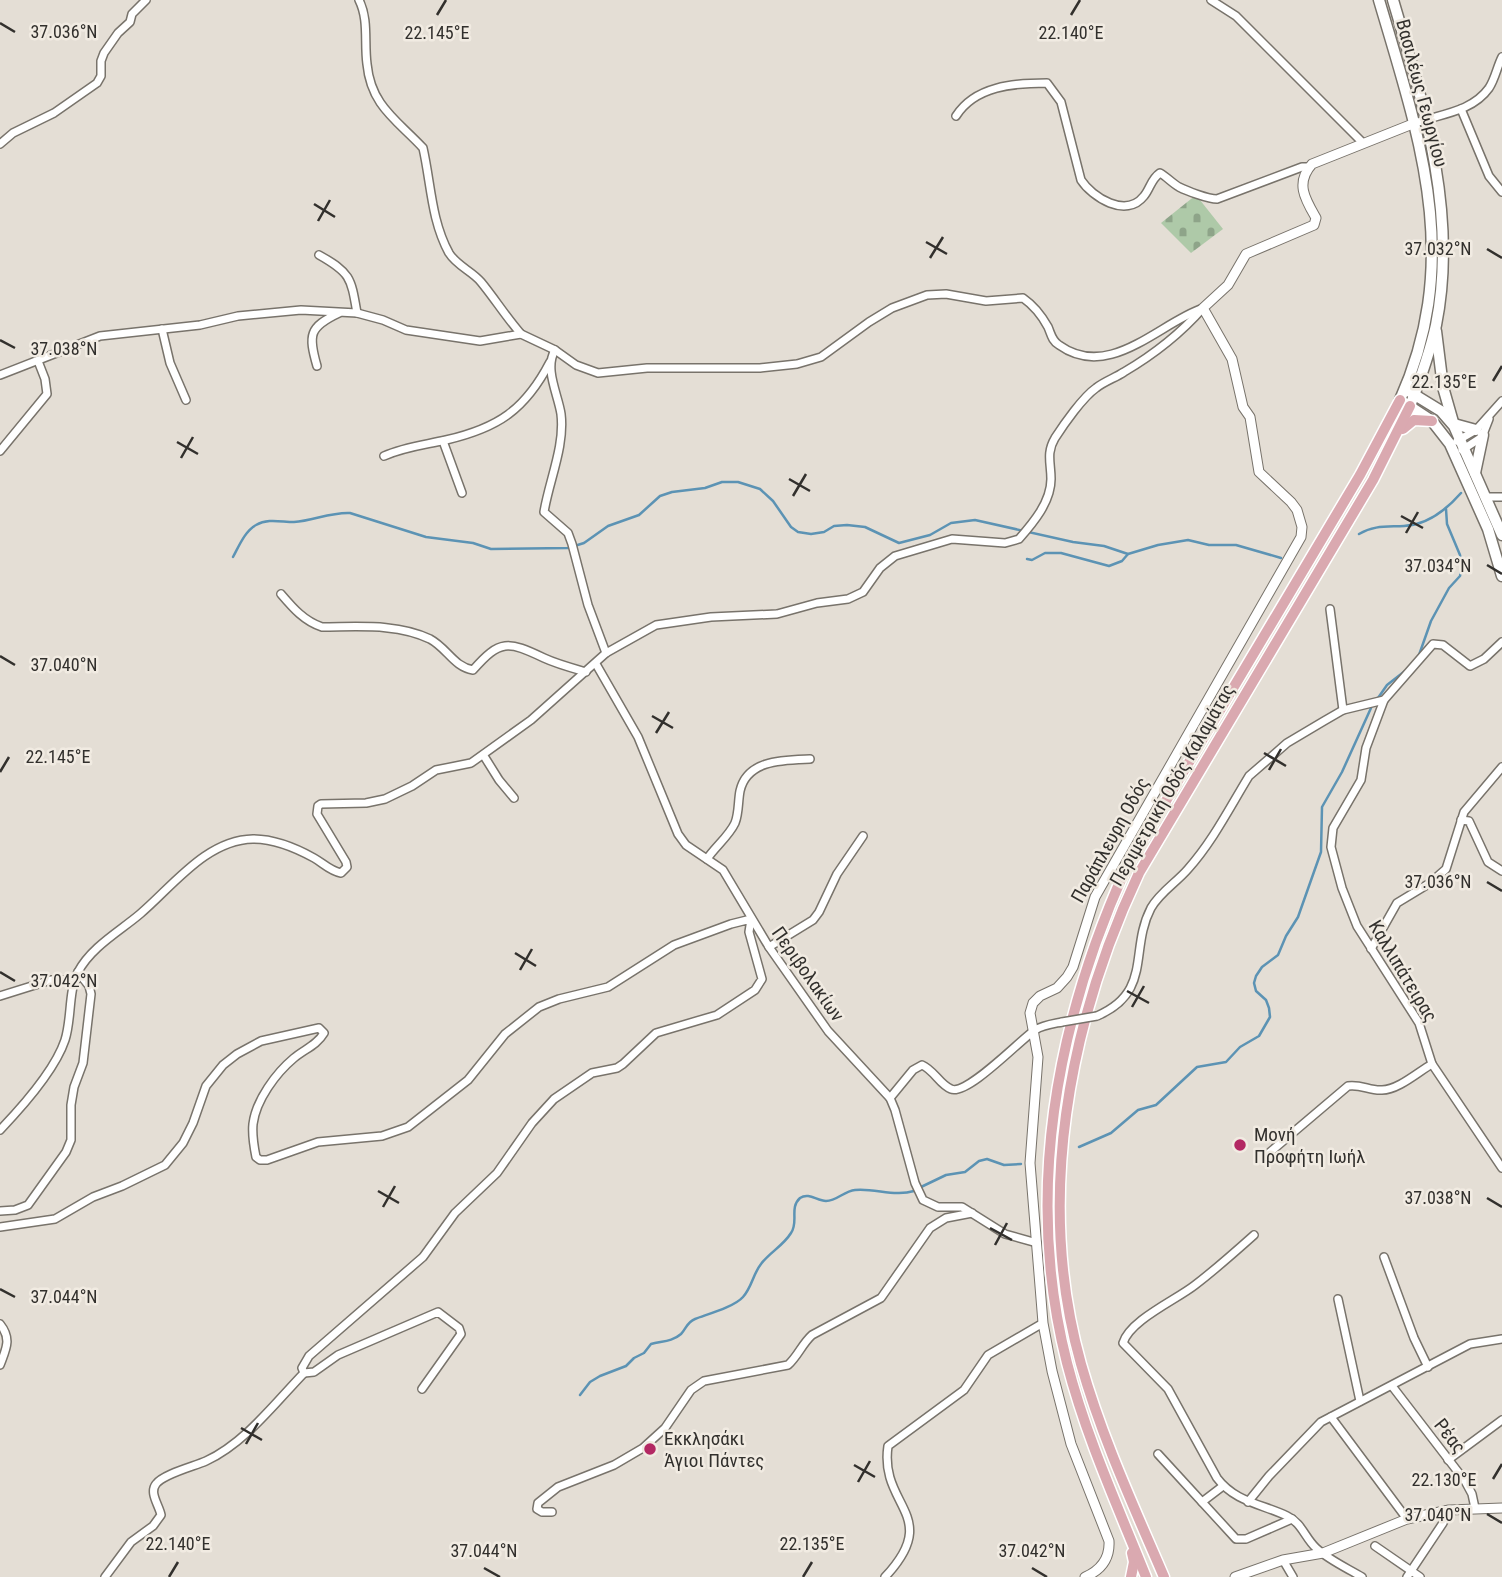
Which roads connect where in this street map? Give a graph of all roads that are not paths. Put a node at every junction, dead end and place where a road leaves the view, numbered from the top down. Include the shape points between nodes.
1 (146, 0) edge
2 (359, 0) edge
3 (1211, 0) edge
4 (1381, 0) edge
5 (1393, 0) edge
6 (1405, 0) edge
7 (1399, 20) junction
8 (1502, 57) edge
9 (1461, 109) junction
10 (956, 116) dead end
11 (1427, 119) junction
12 (1415, 124) junction
13 (1363, 143) junction
14 (0, 144) edge
15 (1309, 167) junction
16 (1502, 192) edge
17 (319, 255) dead end
18 (1203, 308) junction
19 (340, 313) junction
20 (356, 313) junction
21 (1436, 325) junction
22 (162, 329) junction
23 (521, 334) junction
24 (555, 350) junction
25 (38, 361) junction
26 (550, 362) junction
27 (317, 366) dead end
28 (0, 375) edge
29 (1407, 398) junction
30 (186, 400) dead end
31 (1502, 401) edge
32 (1432, 421) junction
33 (1454, 425) junction
34 (1480, 432) junction
35 (1395, 440) junction
36 (443, 441) junction
37 (1457, 447) junction
38 (0, 451) edge
39 (384, 456) dead end
40 (1475, 473) junction
41 (461, 493) dead end
42 (1486, 497) junction
43 (1502, 497) edge
44 (1502, 535) edge
45 (1502, 576) edge
46 (281, 594) dead end
47 (1330, 609) dead end
48 (1502, 642) edge
49 (606, 653) junction
50 (596, 664) junction
51 (586, 672) junction
52 (1384, 700) junction
53 (1343, 710) junction
54 (484, 756) junction
55 (810, 758) dead end
56 (1502, 767) edge
57 (513, 798) dead end
58 (1461, 820) junction
59 (863, 836) dead end
60 (707, 859) junction
61 (1502, 871) edge
62 (751, 919) junction
63 (769, 947) junction
64 (1371, 949) junction
65 (77, 976) junction
66 (0, 994) edge
67 (1033, 1031) junction
68 (1432, 1064) junction
69 (890, 1098) junction
70 (0, 1130) edge
71 (1269, 1153) dead end
72 (1502, 1168) edge
73 (0, 1212) edge
74 (973, 1213) junction
75 (0, 1227) edge
76 (1254, 1235) dead end
77 (1037, 1243) junction
78 (1384, 1257) dead end
79 (1338, 1299) dead end
80 (1043, 1323) junction
81 (0, 1324) edge
82 (1502, 1339) edge
83 (0, 1366) edge
84 (1428, 1367) junction
85 (304, 1373) junction
86 (1392, 1386) junction
87 (422, 1389) dead end
88 (1360, 1401) junction
89 (1331, 1417) junction
90 (1502, 1420) edge
91 (1158, 1454) dead end
92 (1448, 1460) junction
93 (1223, 1486) junction
94 (1202, 1502) junction
95 (1248, 1502) junction
96 (1475, 1508) junction
97 (1502, 1508) edge
98 (1449, 1510) junction
99 (552, 1512) dead end
100 (1407, 1518) junction
101 (1292, 1519) junction
102 (1126, 1526) junction
103 (1375, 1546) dead end
104 (1323, 1553) junction
105 (1283, 1560) junction
106 (1409, 1574) edge
107 (104, 1577) edge
108 (885, 1577) edge
109 (1085, 1577) edge
110 (1131, 1577) edge
111 (1146, 1577) edge
112 (1164, 1577) edge
113 (1235, 1577) edge
114 (1293, 1577) edge
115 (1362, 1577) edge
116 (1420, 1577) edge

1 - 14 street via 104,53 97,83
2 - 23 street via 365,14 372,87 393,121 423,148 437,223 450,253 480,279
3 - 13 street via 1236,16
4 - 12 main road, Βασιλέως Γεωργίου
5 - 7 main road, Βασιλέως Γεωργίου
6 - 7 main road
7 - 11 main road, Βασιλέως Γεωργίου
8 - 9 street via 1489,87
9 - 11 street
9 - 16 street via 1489,176
10 - 15 street via 978,94 1017,84 1046,83 1061,102 1081,180 1100,200 1119,205 1142,199 1160,173 1207,200
11 - 12 street
11 - 21 main road, Βασιλέως Γεωργίου via 1443,236
12 - 13 street
12 - 29 main road, Βασιλέως Γεωργίου via 1430,202 1433,254 1425,323
13 - 15 street
15 - 18 street via 1302,191 1316,218 1314,225 1246,254 1228,285
17 - 20 street via 347,275
18 - 24 street via 1136,346 1091,357 1057,344 1041,316 1023,298 986,301 946,294 927,295 892,308 821,357 797,364 598,373
18 - 49 street via 1163,346 1093,389 1049,449 1048,499 1012,543 944,541 887,561 863,592 848,599 777,614 656,625
18 - 67 street, Παράπλευρη Οδός via 1232,359 1243,407 1250,417 1259,471 1297,510 1301,537 1095,897 1073,967 1056,988 1033,1003
19 - 20 street
19 - 22 street via 301,310
19 - 27 street via 312,332
20 - 23 street via 406,330 480,341
21 - 29 main road, Περιμετρική Οδός Καλαμάτας
21 - 33 main road via 1443,387
22 - 25 street via 100,337
22 - 30 street
23 - 24 street
24 - 26 street
25 - 28 street
25 - 38 street via 47,394
26 - 36 street via 533,392 501,422
26 - 49 street via 561,435 544,512 568,533
29 - 32 main road
29 - 33 main road via 1441,411
29 - 35 main road, Περιμετρική Οδός Καλαμάτας
29 - 102 main road, Περιμετρική Οδός Καλαμάτας via 1126,868 1094,946 1067,1037 1056,1086 1047,1180 1052,1280 1068,1368
31 - 34 street
32 - 35 main road via 1410,422
32 - 37 main road
33 - 34 main road
33 - 37 main road
34 - 37 street
34 - 40 main road
35 - 112 main road, Περιμετρική Οδός Καλαμάτας via 1139,873 1103,963 1070,1087 1060,1181 1075,1339 1105,1439
36 - 39 street
36 - 41 street
37 - 40 main road
37 - 45 main road
40 - 42 main road
42 - 43 street
42 - 44 main road
46 - 51 street via 314,624 416,633 442,646 464,669 473,670 489,652 507,645
47 - 53 street
48 - 52 street via 1471,666 1443,645 1433,644
49 - 50 street
50 - 51 street
50 - 60 street, Περιβολακίων via 638,737 678,834
51 - 54 street
52 - 53 street
52 - 64 street, Καλλιπάτειρας via 1360,780 1331,837 1342,888
53 - 67 street, bridge via 1287,743 1249,776 1187,871 1151,909 1143,928 1137,975 1113,1009
54 - 57 street
54 - 65 street via 471,764 436,769 385,799 318,806 317,814 346,862 341,873 276,842 253,839 220,848 187,869 89,957
55 - 60 street via 771,761 749,774 734,824
56 - 58 street
58 - 61 street via 1469,821 1488,862
58 - 64 street via 1446,869 1397,903
59 - 63 street via 813,920
60 - 62 street, Περιβολακίων via 723,870
62 - 63 street, Περιβολακίων
62 - 75 street via 674,945 608,986 539,1007 505,1034 468,1080 408,1127 383,1136 318,1142 267,1160 256,1157 253,1123 263,1096 282,1070 324,1033 319,1028 261,1041 237,1054 211,1079 183,1143 165,1165 55,1219
62 - 85 street via 749,932 762,979 755,990 707,1020 656,1033 617,1068 592,1073 554,1099 423,1257 309,1356
63 - 69 street, Περιβολακίων via 828,1031
64 - 68 street, Καλλιπάτειρας via 1419,1023
65 - 66 street
65 - 70 street via 60,1052
65 - 73 street via 91,994 83,1063 71,1105 71,1140 28,1205
67 - 69 street via 960,1089 949,1089 933,1070 922,1065
67 - 77 street, Παράπλευρη Οδός via 1038,1057 1030,1163
68 - 71 street via 1393,1087 1348,1086
68 - 72 street, Καλλιπάτειρας
69 - 74 street, Περιβολακίων via 923,1200
74 - 77 street, Περιβολακίων via 1005,1234
74 - 99 street via 946,1218 930,1227 881,1298 812,1335 788,1365 723,1376 691,1390 665,1428 643,1448 558,1487 538,1503 537,1509
76 - 93 street via 1195,1285 1141,1320 1122,1343 1168,1389
77 - 80 street, Παράπλευρη Οδός
78 - 84 street
79 - 88 street
80 - 108 street via 988,1355 964,1390 888,1446 889,1478 912,1532 898,1564
80 - 109 street, Παράπλευρη Οδός via 1071,1444 1109,1541 1104,1564
81 - 83 street via 8,1341
82 - 84 street via 1473,1343
84 - 86 street
85 - 87 street via 314,1373 338,1356 438,1312 461,1334
85 - 107 street via 238,1440 209,1460 156,1483 158,1521 131,1542
86 - 88 street
86 - 92 street, Ρέας
88 - 89 street
89 - 95 street via 1313,1428
89 - 100 street
90 - 92 street
91 - 94 street
92 - 96 street, Ρέας via 1469,1487
93 - 94 street
93 - 95 street
94 - 101 street via 1241,1541
95 - 101 street
96 - 97 street
96 - 98 street
98 - 100 street
98 - 106 street
100 - 104 street
101 - 104 street
102 - 110 main road via 1134,1562
102 - 111 main road, Περιμετρική Οδός Καλαμάτας
103 - 106 street
104 - 105 street
104 - 115 street
105 - 113 street
105 - 114 street
106 - 116 street

